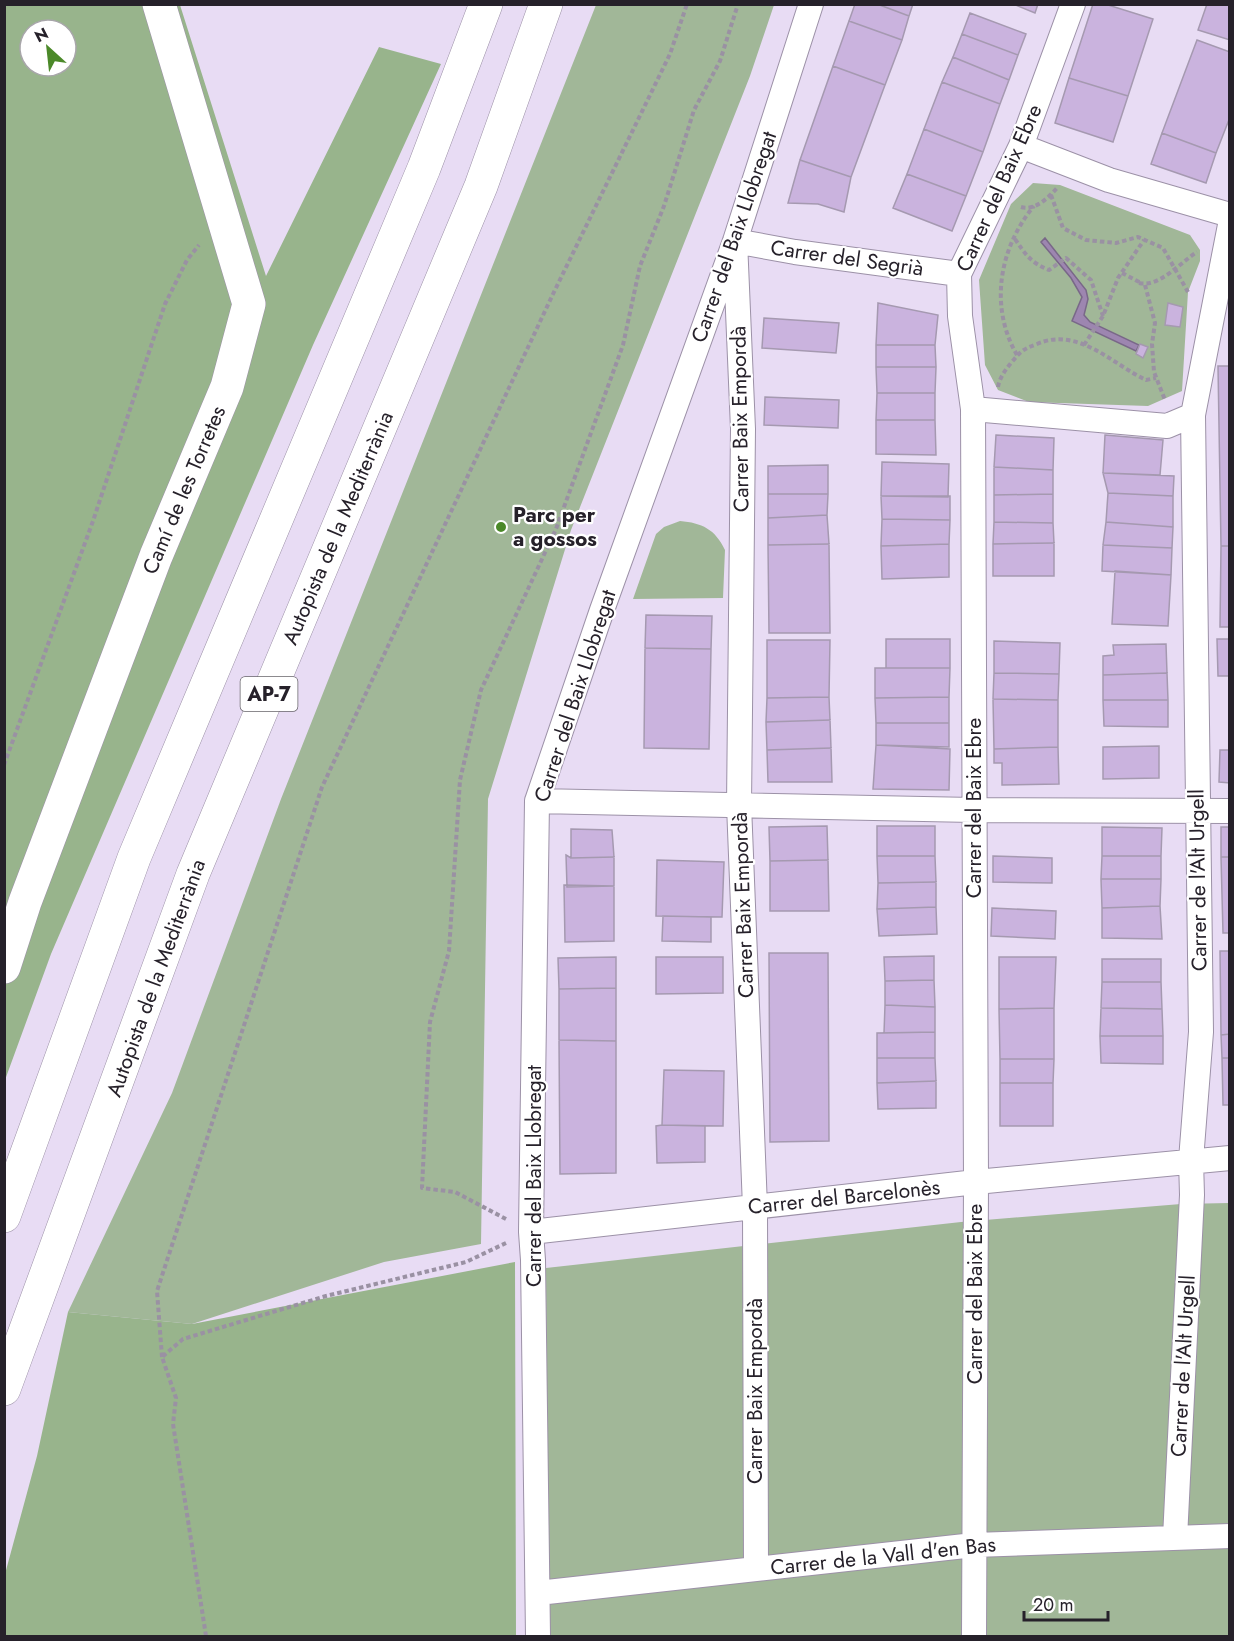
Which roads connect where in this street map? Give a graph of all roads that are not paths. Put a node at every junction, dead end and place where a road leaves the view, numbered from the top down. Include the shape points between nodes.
1 (159, 4) edge
2 (486, 4) edge
3 (546, 4) edge
4 (811, 4) edge
5 (1073, 4) edge
6 (1021, 146) junction
7 (1230, 215) edge
8 (1230, 225) edge
9 (735, 241) junction
10 (959, 274) junction
11 (1221, 313) edge
12 (973, 409) junction
13 (1193, 415) junction
14 (537, 801) junction
15 (739, 804) junction
16 (973, 810) junction
17 (1230, 811) edge
18 (1196, 812) junction
19 (4, 967) edge
20 (1230, 1158) edge
21 (1191, 1160) junction
22 (976, 1182) junction
23 (755, 1207) junction
24 (4, 1216) edge
25 (531, 1232) junction
26 (4, 1389) edge
27 (1230, 1536) edge
28 (1175, 1538) junction
29 (974, 1545) junction
30 (756, 1569) junction
31 (538, 1593) junction
32 (538, 1636) edge
33 (974, 1636) edge

1 - 19 main road, Camí de les Torretes via 249,304 227,387 156,556
2 - 24 main road, AP-7 via 424,168 134,858
3 - 26 main road, Autopista de la Mediterrània / AP-7 via 481,186 194,874
4 - 9 street, Carrer del Baix Llobregat
5 - 6 street, Carrer del Baix Ebre
6 - 7 street via 1109,180
6 - 10 street, Carrer del Baix Ebre
8 - 11 street, Carrer de l'Alt Urgell
9 - 10 street, Carrer del Segrià
9 - 14 street, Carrer del Baix Llobregat
9 - 15 street, Carrer Baix Empordà via 743,429
10 - 12 street, Carrer del Baix Ebre via 960,316
11 - 13 street, Carrer de l'Alt Urgell
12 - 13 street via 1167,426
12 - 16 street, Carrer del Baix Ebre
13 - 18 street, Carrer de l'Alt Urgell
14 - 15 street
14 - 25 street, Carrer del Baix Llobregat
15 - 16 street
15 - 23 street, Carrer Baix Empordà
16 - 18 street
16 - 22 street, Carrer del Baix Ebre
17 - 18 street
18 - 21 street, Carrer de l'Alt Urgell via 1201,1032
20 - 21 street, Carrer del Barcelonès
21 - 22 street, Carrer del Barcelonès
21 - 28 street, Carrer de l'Alt Urgell
22 - 23 street, Carrer del Barcelonès
22 - 29 street, Carrer del Baix Ebre
23 - 25 street, Carrer del Barcelonès
23 - 30 street, Carrer Baix Empordà
25 - 31 street, Carrer del Baix Llobregat
27 - 28 street, Carrer de la Vall d'en Bas
28 - 29 street, Carrer de la Vall d'en Bas
29 - 30 street, Carrer de la Vall d'en Bas
29 - 33 street, Carrer del Baix Ebre
30 - 31 street, Carrer de la Vall d'en Bas
31 - 32 street, Carrer del Baix Llobregat

